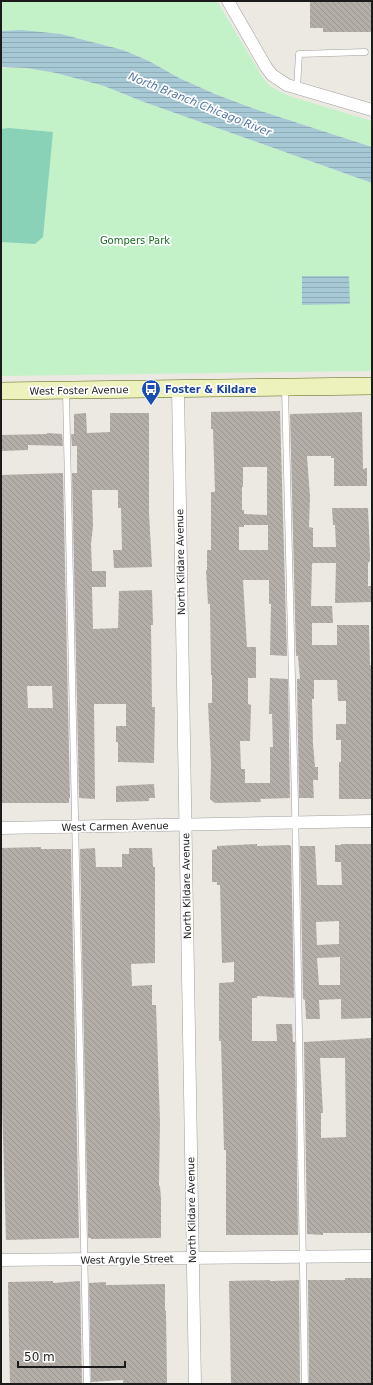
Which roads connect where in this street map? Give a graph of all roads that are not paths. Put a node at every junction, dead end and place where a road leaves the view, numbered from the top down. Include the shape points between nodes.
1 (228, 1) edge
2 (365, 52) dead end
3 (297, 88) junction
4 (372, 110) edge
5 (372, 386) edge
6 (285, 387) junction
7 (178, 388) junction
8 (66, 390) junction
9 (1, 391) edge
10 (372, 821) edge
11 (295, 822) junction
12 (184, 824) junction
13 (75, 826) junction
14 (1, 828) edge
15 (372, 1256) edge
16 (303, 1257) junction
17 (192, 1258) junction
18 (85, 1259) junction
19 (1, 1260) edge
20 (87, 1384) edge
21 (195, 1384) edge
22 (305, 1384) edge

1 - 3 street via 272,75
2 - 3 lane via 299,54
3 - 4 street
5 - 6 main road, West Foster Avenue
6 - 7 main road, West Foster Avenue
6 - 11 lane
7 - 8 main road, West Foster Avenue
7 - 12 street, North Kildare Avenue
8 - 9 main road, West Foster Avenue
8 - 13 lane
10 - 11 street, West Carmen Avenue
11 - 12 street, West Carmen Avenue
11 - 16 lane
12 - 13 street, West Carmen Avenue
12 - 17 street, North Kildare Avenue
13 - 14 street, West Carmen Avenue
13 - 18 lane
15 - 16 street, West Argyle Street
16 - 17 street, West Argyle Street
16 - 22 lane
17 - 18 street, West Argyle Street
17 - 21 street, North Kildare Avenue
18 - 19 street, West Argyle Street
18 - 20 lane

